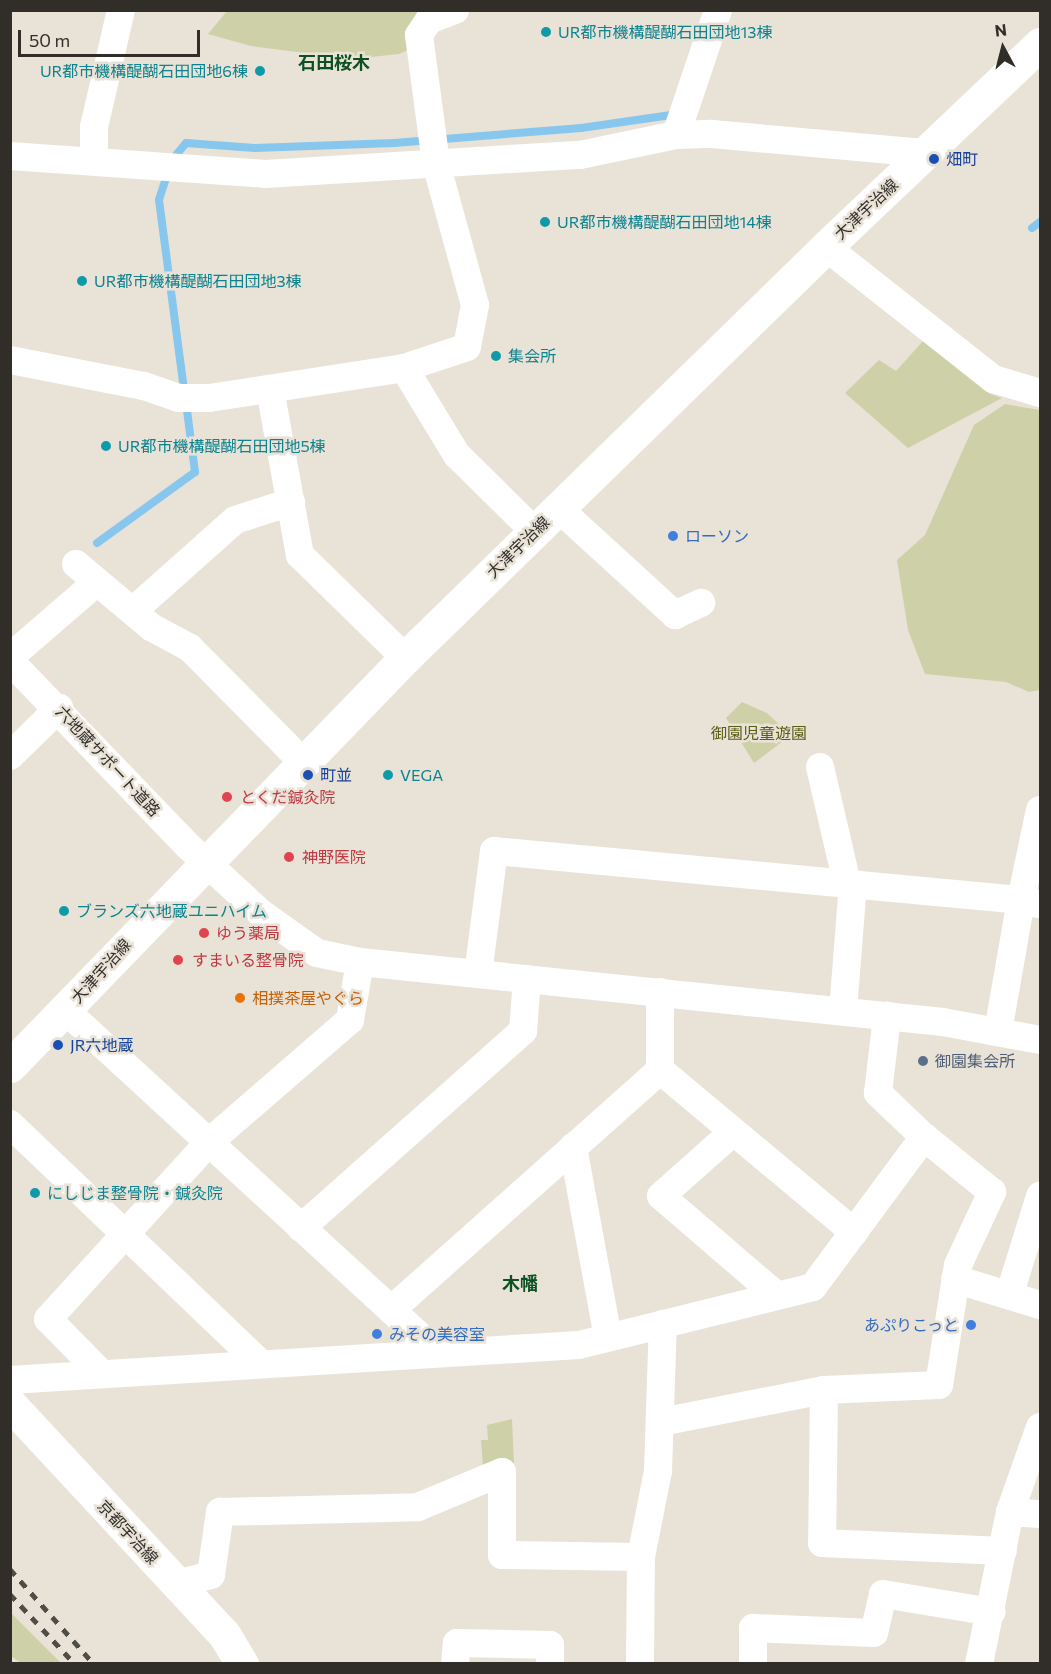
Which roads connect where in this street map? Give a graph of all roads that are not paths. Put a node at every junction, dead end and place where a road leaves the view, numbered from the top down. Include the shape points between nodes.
1 (121, 10) edge
2 (455, 10) edge
3 (718, 10) edge
4 (1041, 44) edge
5 (676, 135) junction
6 (924, 153) junction
7 (10, 156) edge
8 (94, 160) junction
9 (436, 163) junction
10 (826, 247) junction
11 (10, 360) edge
12 (404, 368) junction
13 (270, 389) junction
14 (1041, 393) edge
15 (291, 502) junction
16 (558, 508) junction
17 (534, 531) junction
18 (701, 603) dead end
19 (134, 610) junction
20 (405, 658) junction
21 (10, 659) edge
22 (59, 708) junction
23 (10, 756) edge
24 (302, 761) junction
25 (820, 767) dead end
26 (1041, 810) edge
27 (207, 860) junction
28 (850, 884) junction
29 (1031, 902) edge
30 (360, 962) junction
31 (478, 974) junction
32 (527, 979) junction
33 (660, 992) junction
34 (65, 1010) junction
35 (843, 1011) junction
36 (887, 1016) junction
37 (998, 1032) junction
38 (1041, 1040) edge
39 (10, 1066) edge
40 (660, 1070) junction
41 (10, 1124) edge
42 (733, 1132) junction
43 (924, 1137) junction
44 (208, 1143) junction
45 (573, 1147) junction
46 (1041, 1196) edge
47 (301, 1228) junction
48 (126, 1232) junction
49 (854, 1232) junction
50 (955, 1279) junction
51 (1010, 1293) junction
52 (776, 1295) junction
53 (1041, 1305) edge
54 (391, 1310) junction
55 (663, 1324) junction
56 (608, 1337) junction
57 (438, 1353) junction
58 (260, 1363) junction
59 (100, 1372) junction
60 (10, 1380) edge
61 (824, 1389) junction
62 (10, 1404) edge
63 (661, 1422) junction
64 (1041, 1427) edge
65 (1010, 1512) junction
66 (1041, 1514) edge
67 (1003, 1551) junction
68 (641, 1557) junction
69 (177, 1584) junction
70 (992, 1612) junction
71 (242, 1664) edge
72 (455, 1664) edge
73 (550, 1664) edge
74 (640, 1664) edge
75 (753, 1664) edge
76 (979, 1664) edge

1 - 8 street via 94,127
2 - 9 street via 429,20 419,35
3 - 5 street
4 - 6 main road, 大津宇治線
5 - 6 street via 775,137
5 - 9 street via 580,155
6 - 10 main road, 大津宇治線
7 - 8 street
8 - 9 street via 265,174
9 - 12 street via 475,305 467,347
10 - 14 street via 993,379
10 - 16 main road, 大津宇治線
11 - 13 street via 144,386 178,398
12 - 13 street
12 - 17 street via 457,455
13 - 15 street
15 - 19 street via 235,520
15 - 20 street via 300,555
16 - 17 main road, 大津宇治線
16 - 18 street via 675,615
17 - 20 main road, 大津宇治線
19 - 21 street via 87,573
19 - 24 street via 151,627 190,648
20 - 24 main road, 大津宇治線
21 - 22 street, 六地蔵サポート道路
22 - 23 street
22 - 27 street, 六地蔵サポート道路 via 188,846
24 - 27 main road, 大津宇治線
25 - 28 street
26 - 29 street
27 - 30 street, 六地蔵サポート道路 via 262,914 317,953
27 - 34 main road, 大津宇治線
28 - 29 street
28 - 31 street via 494,851
28 - 35 street
29 - 37 street
30 - 31 street, 六地蔵サポート道路
30 - 44 street via 350,1020
31 - 32 street, 六地蔵サポート道路
32 - 33 street, 六地蔵サポート道路
32 - 47 street via 523,1031
33 - 35 street, 六地蔵サポート道路
33 - 40 street
34 - 39 main road, 大津宇治線
34 - 44 street
35 - 36 street, 六地蔵サポート道路
36 - 37 street, 六地蔵サポート道路
36 - 43 street via 878,1094
37 - 38 street, 六地蔵サポート道路
40 - 42 street
40 - 45 street
41 - 48 street
42 - 49 street
42 - 52 street via 661,1196
43 - 49 street
43 - 50 street via 992,1192
44 - 47 street
44 - 48 street
45 - 54 street
45 - 56 street
46 - 51 street
47 - 54 street
48 - 58 street
48 - 59 street via 48,1319
49 - 52 street via 813,1287
50 - 51 street
50 - 61 street via 939,1385
51 - 53 street
52 - 55 street
54 - 57 street
55 - 56 street
55 - 63 street
56 - 57 street via 579,1345
57 - 58 street
58 - 59 street
59 - 60 street
61 - 63 street
61 - 67 street via 822,1543
62 - 69 main road, 京都宇治線
63 - 68 street via 658,1471
64 - 65 street
65 - 66 street
65 - 67 street
67 - 70 street
68 - 69 street via 502,1555 502,1472 418,1507 220,1512 211,1575
68 - 74 street
69 - 71 main road, 京都宇治線 via 224,1634
70 - 75 street via 883,1594 874,1634 753,1628
70 - 76 street
72 - 73 street via 457,1643 550,1645

